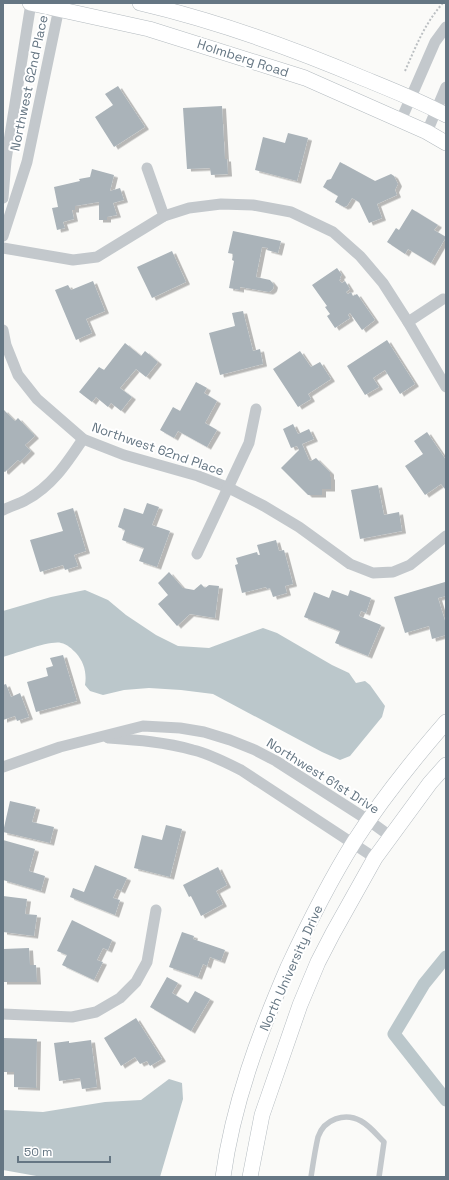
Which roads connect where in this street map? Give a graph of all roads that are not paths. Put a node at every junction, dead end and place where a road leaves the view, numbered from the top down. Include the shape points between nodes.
1 (31, 3) edge
2 (140, 3) edge
3 (59, 6) edge
4 (446, 27) edge
5 (446, 87) edge
6 (411, 98) junction
7 (441, 112) edge
8 (401, 120) junction
9 (427, 132) junction
10 (446, 143) edge
11 (147, 168) dead end
12 (3, 198) edge
13 (164, 216) junction
14 (3, 236) edge
15 (3, 248) edge
16 (444, 300) dead end
17 (408, 322) junction
18 (3, 330) edge
19 (446, 386) edge
20 (256, 409) dead end
21 (83, 439) junction
22 (228, 488) junction
23 (3, 510) edge
24 (446, 536) edge
25 (197, 554) dead end
26 (446, 722) edge
27 (97, 737) junction
28 (446, 765) edge
29 (3, 767) edge
30 (368, 820) junction
31 (390, 836) junction
32 (353, 843) junction
33 (375, 858) junction
34 (156, 910) dead end
35 (3, 1014) edge
36 (222, 1177) edge
37 (250, 1177) edge
38 (311, 1177) edge
39 (379, 1177) edge

1 - 3 main road, Holmberg Road
1 - 12 street, Northwest 62nd Place via 6,160
2 - 6 main road, Holmberg Road via 237,31 314,57
3 - 8 main road, Holmberg Road via 149,29 305,78
3 - 14 street, Northwest 62nd Place via 27,162
4 - 6 street via 435,42
5 - 7 street
6 - 7 main road, Holmberg Road
6 - 8 street
7 - 9 street
8 - 9 main road, Holmberg Road
9 - 10 main road, Holmberg Road
11 - 13 street
13 - 15 street via 97,257 73,260
13 - 17 street via 189,208 221,204 253,205 292,212 333,232 360,256 383,283
16 - 17 street
17 - 19 street
18 - 21 street, Northwest 62nd Place via 6,345 18,374 37,399
20 - 22 street via 248,443
21 - 22 street, Northwest 62nd Place via 124,455 198,476
21 - 23 street via 64,468 46,486 26,500
22 - 24 street, Northwest 62nd Place via 299,527 350,564 373,573 393,572 410,565
22 - 25 street
26 - 30 main road, North University Drive
27 - 29 street, Northwest 61st Drive
27 - 30 street, Northwest 61st Drive via 143,726 204,732 255,750 276,761
27 - 32 street, Northwest 61st Drive via 147,741 218,758 241,770
28 - 31 main road, North University Drive
30 - 31 street, Northwest 61st Drive
30 - 32 main road, North University Drive
31 - 33 main road, North University Drive
32 - 33 street, Northwest 61st Drive
32 - 36 main road, North University Drive via 308,923 275,998 238,1102
33 - 37 main road, North University Drive via 318,962 300,1005 262,1115
34 - 35 street via 147,962 136,982 120,998 96,1012 72,1017
38 - 39 lane via 319,1136 325,1125 333,1119 344,1117 363,1122 384,1142

